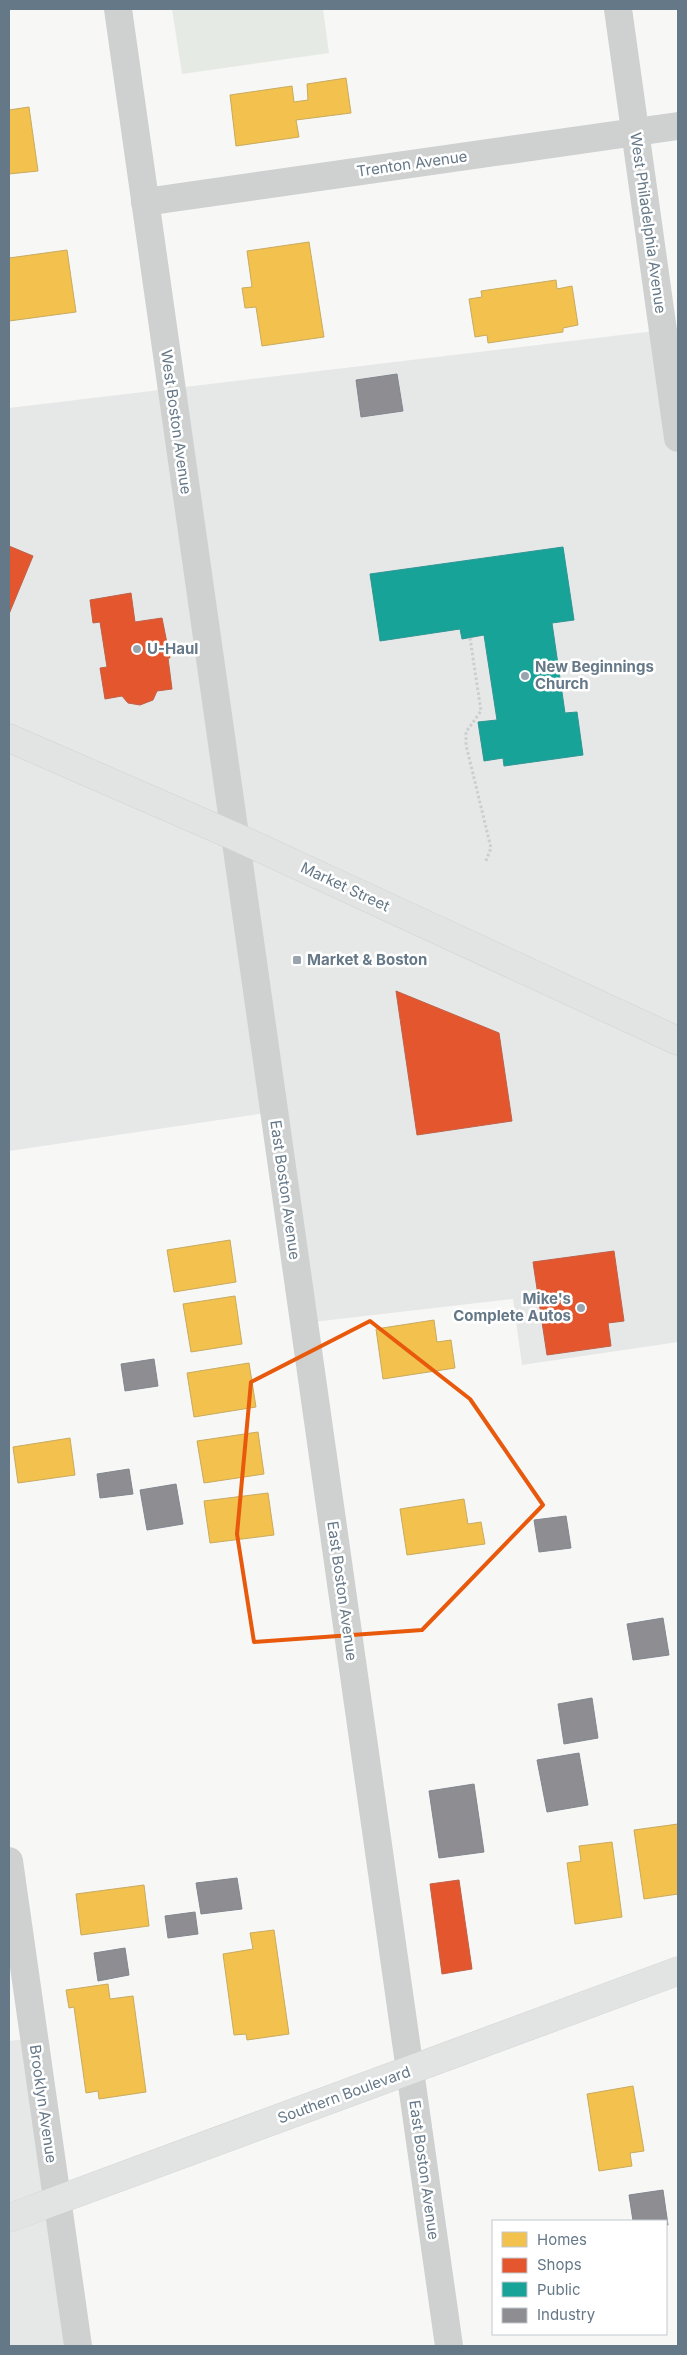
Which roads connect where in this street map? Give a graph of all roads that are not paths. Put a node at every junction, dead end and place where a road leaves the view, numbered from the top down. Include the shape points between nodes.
1 (118, 9) edge
2 (618, 9) edge
3 (678, 126) edge
4 (635, 132) junction
5 (145, 202) junction
6 (678, 438) edge
7 (9, 738) edge
8 (234, 836) junction
9 (678, 1041) edge
10 (9, 1861) edge
11 (678, 1972) edge
12 (410, 2071) junction
13 (57, 2200) junction
14 (9, 2218) edge
15 (78, 2346) edge
16 (449, 2346) edge

1 - 5 street, West Boston Avenue
2 - 4 street, West Philadelphia Avenue
3 - 4 street, Trenton Avenue
4 - 5 street, Trenton Avenue
4 - 6 street, West Philadelphia Avenue
5 - 8 street, West Boston Avenue
7 - 8 main road, Market Street
8 - 9 main road, Market Street
8 - 12 street, East Boston Avenue
10 - 13 street, Brooklyn Avenue
11 - 12 main road, Southern Boulevard
12 - 13 main road, Southern Boulevard
12 - 16 street, East Boston Avenue
13 - 14 main road, Southern Boulevard
13 - 15 street, Brooklyn Avenue

